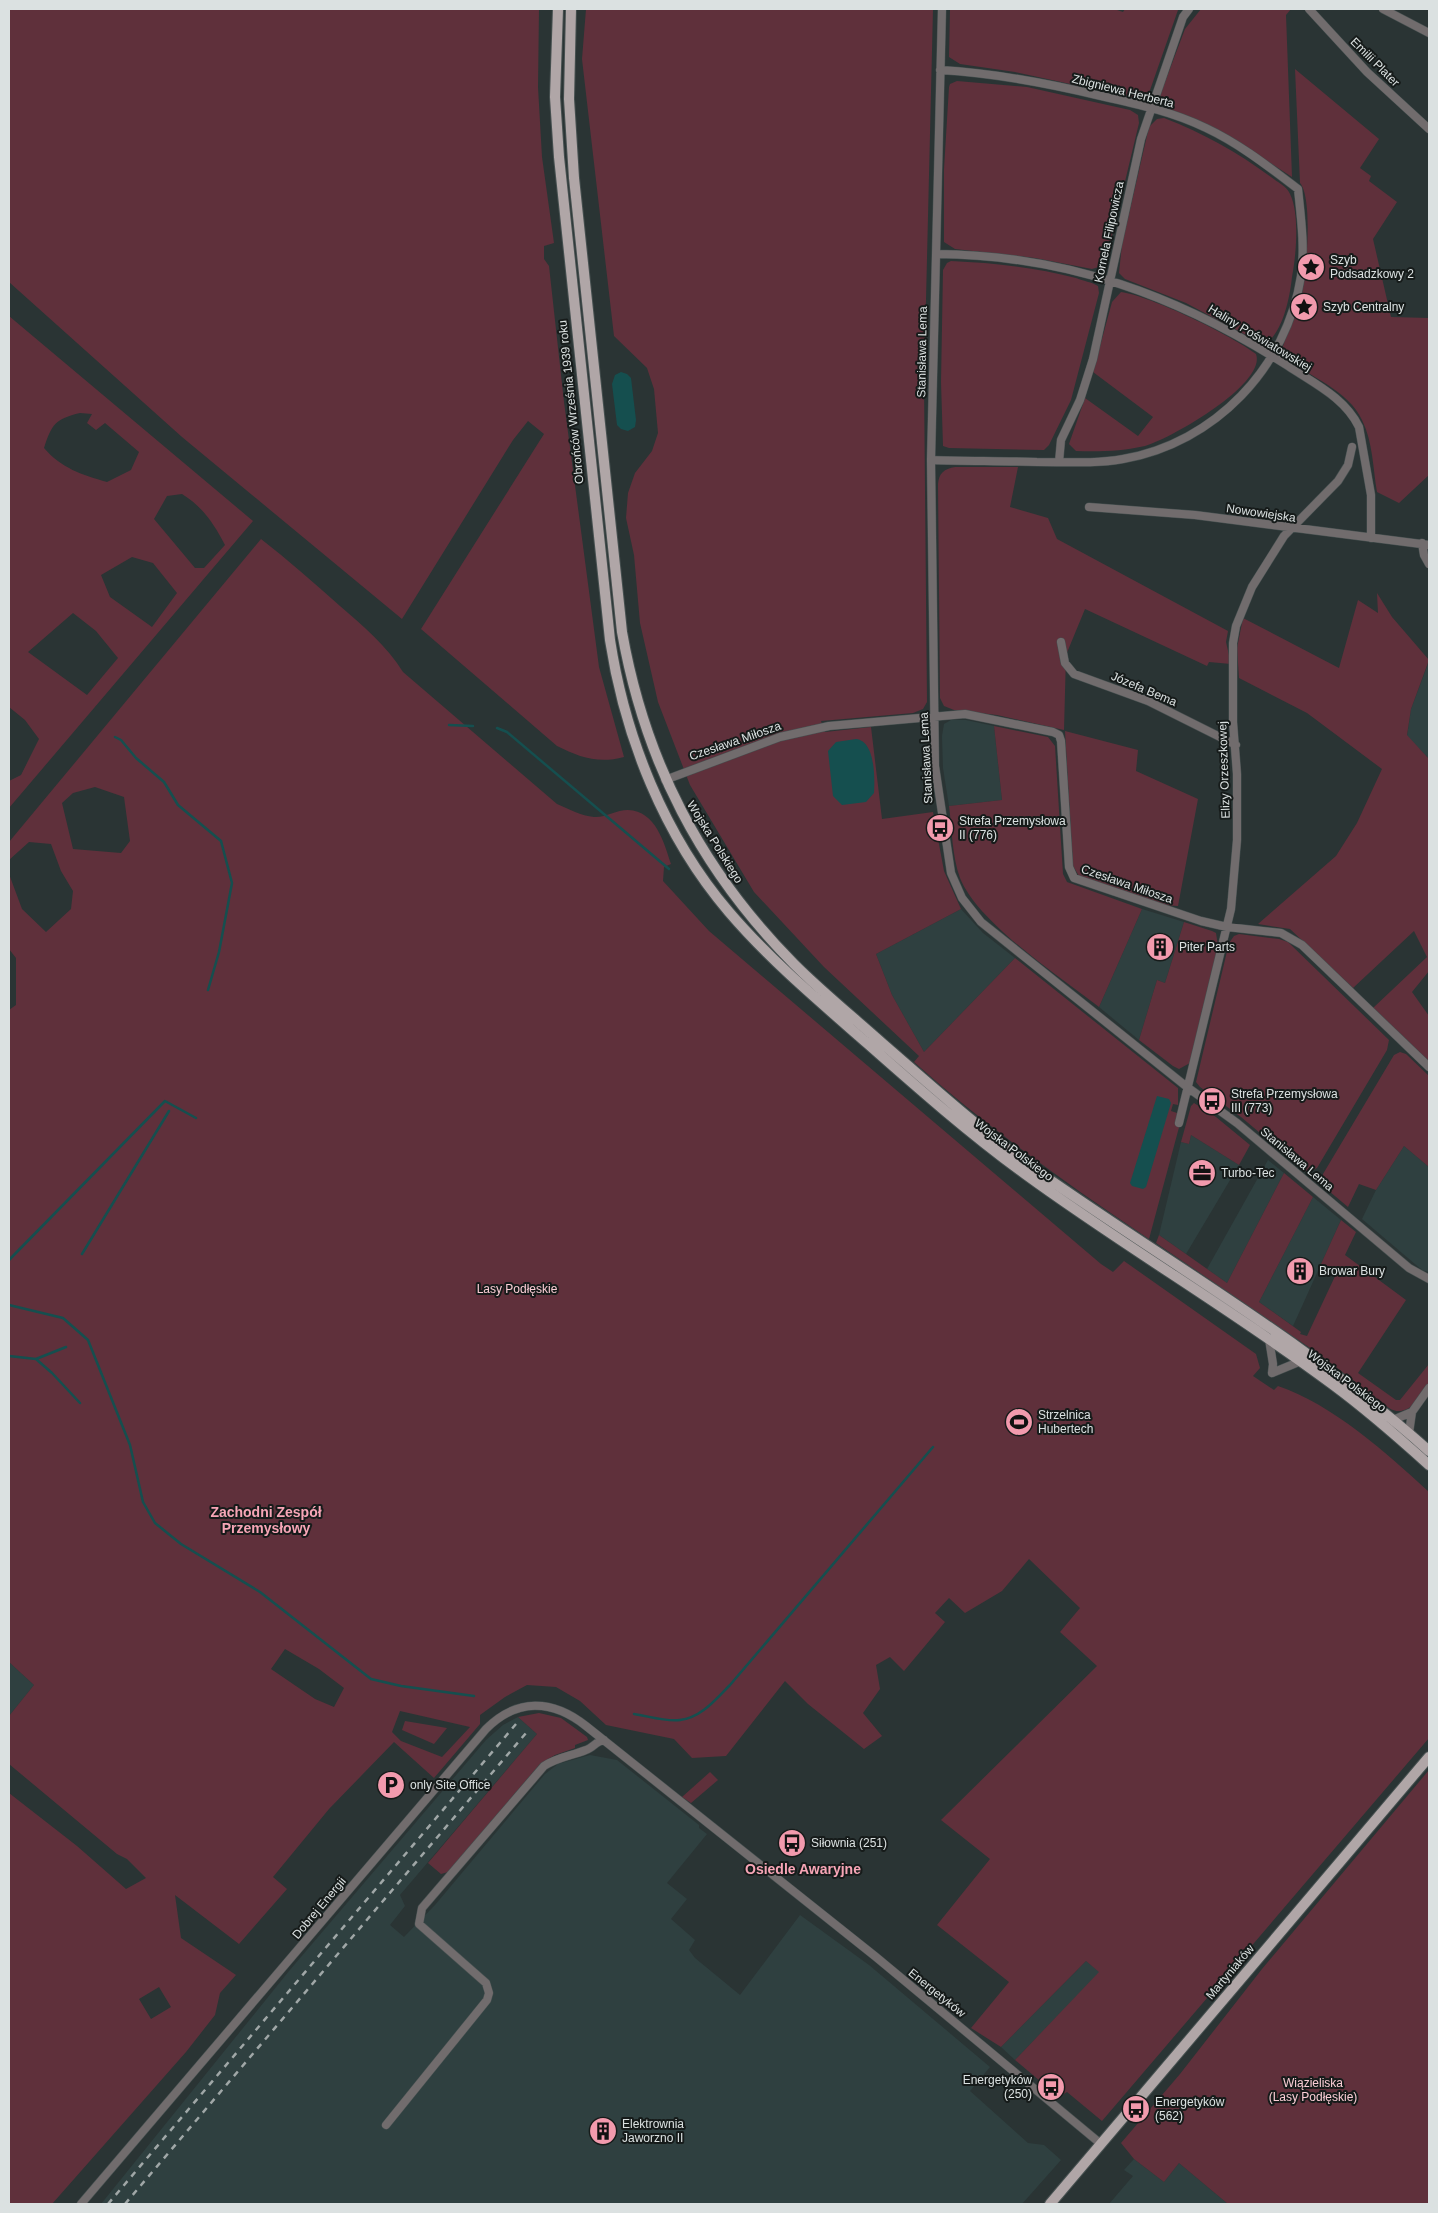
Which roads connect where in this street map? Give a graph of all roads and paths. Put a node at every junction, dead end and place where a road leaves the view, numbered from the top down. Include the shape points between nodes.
1 (558, 9) edge
2 (571, 9) edge
3 (942, 9) edge
4 (1189, 9) edge
5 (1310, 9) edge
6 (1383, 9) edge
7 (1429, 33) edge
8 (940, 70) junction
9 (1151, 108) junction
10 (1429, 129) edge
11 (936, 254) junction
12 (1110, 280) junction
13 (1272, 356) junction
14 (1352, 448) dead end
15 (931, 460) junction
16 (1059, 462) junction
17 (1089, 507) dead end
18 (1291, 529) junction
19 (1371, 538) junction
20 (1426, 544) edge
21 (1429, 564) edge
22 (1061, 642) dead end
23 (934, 716) junction
24 (1236, 745) junction
25 (665, 780) junction
26 (652, 786) junction
27 (1228, 927) junction
28 (1429, 1067) edge
29 (1187, 1087) junction
30 (1179, 1123) dead end
31 (1429, 1279) edge
32 (1269, 1339) junction
33 (1301, 1361) junction
34 (1429, 1388) edge
35 (1412, 1412) junction
36 (1393, 1420) junction
37 (1409, 1433) junction
38 (1429, 1451) edge
39 (1429, 1465) edge
40 (604, 1740) junction
41 (1429, 1757) edge
42 (757, 1863) joint
43 (386, 2126) dead end
44 (1101, 2144) junction
45 (81, 2204) edge
46 (1050, 2204) edge

1 - 26 main road, Obrońców Września 1939 roku via 555,97 558,157 602,581 621,695
2 - 25 main road, Obrońców Września 1939 roku via 568,68 571,140 618,601 631,674
3 - 8 street, Stanisława Lema
4 - 9 street, Kornela Filipowicza via 1183,17
5 - 10 street, Emilii Plater via 1367,72
6 - 7 street
8 - 9 street, Zbigniewa Herberta via 1027,79
8 - 11 street, Stanisława Lema
9 - 12 street, Kornela Filipowicza
9 - 13 street, Zbigniewa Herberta via 1226,138 1298,189 1303,236 1301,275 1288,322
11 - 12 street, Haliny Poświatowskiej via 1020,260
11 - 15 street, Stanisława Lema
12 - 13 street, Haliny Poświatowskiej via 1203,316
12 - 16 street, Kornela Filipowicza via 1088,379 1061,440
13 - 16 street, Zbigniewa Herberta via 1255,381 1233,404 1209,424 1183,439 1124,459
13 - 19 street, Haliny Poświatowskiej via 1334,396 1355,418 1370,486
14 - 18 street, Elizy Orzeszkowej via 1348,464 1338,481
15 - 16 street, Zbigniewa Herberta
15 - 23 street, Stanisława Lema
17 - 18 street, Nowowiejska via 1195,515
18 - 19 street, Nowowiejska
18 - 24 street, Elizy Orzeszkowej via 1252,587 1236,626 1233,653
19 - 20 street, Nowowiejska
20 - 21 street via 1424,555
22 - 24 street, Józefa Bema via 1065,663 1074,674 1148,701
23 - 25 street, Czesława Miłosza via 805,730
23 - 27 street, Czesława Miłosza via 972,714 1056,733 1061,741 1072,876
23 - 29 street, Stanisława Lema via 936,777 949,866 968,906 989,928
24 - 27 street, Elizy Orzeszkowej via 1237,840
25 - 26 main road
25 - 36 main road, Wojska Polskiego via 710,862 746,912 801,971 882,1043 1005,1147 1313,1358
26 - 32 main road, Wojska Polskiego via 682,845 714,893 759,945 817,999 995,1152
27 - 28 street, Czesława Miłosza via 1274,931 1296,940
27 - 29 street, Elizy Orzeszkowej
29 - 30 street, Elizy Orzeszkowej
29 - 31 street, Stanisława Lema via 1237,1123 1409,1268
32 - 33 main road, Wojska Polskiego
32 - 33 street via 1272,1373
33 - 39 main road, Wojska Polskiego
34 - 35 street
35 - 36 street
35 - 37 street
36 - 37 main road, Wojska Polskiego
37 - 38 main road, Wojska Polskiego
40 - 42 street, Dobrej Energii
40 - 43 street via 544,1766 422,1908 419,1924 486,1983 489,1993 487,2000
40 - 45 street, Dobrej Energii via 570,1714 546,1706 517,1709 495,1720
41 - 44 main road, Martyniaków
42 - 44 street, Energetyków
44 - 46 main road, Martyniaków

